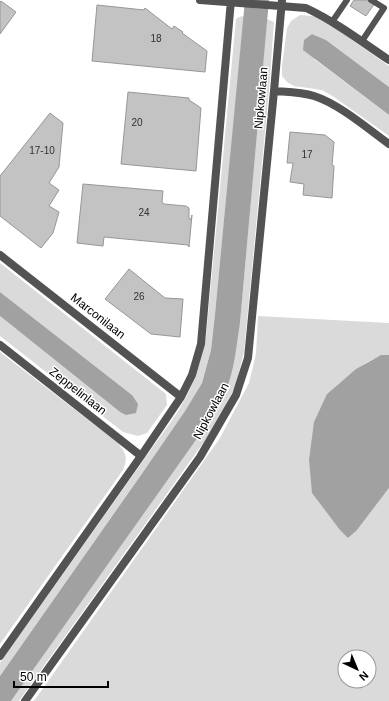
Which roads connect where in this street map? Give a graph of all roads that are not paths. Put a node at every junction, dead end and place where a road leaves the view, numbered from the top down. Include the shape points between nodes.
1 (200, 0) edge
2 (347, 0) edge
3 (371, 0) edge
4 (233, 2) edge
5 (281, 3) edge
6 (332, 22) junction
7 (362, 41) junction
8 (389, 60) edge
9 (274, 91) junction
10 (389, 144) edge
11 (0, 255) edge
12 (0, 345) edge
13 (181, 397) junction
14 (142, 456) junction
15 (0, 656) edge
16 (25, 701) edge

1 - 4 street
2 - 6 lane
3 - 7 lane via 384,8
4 - 5 street
4 - 13 street via 201,344 192,375
5 - 6 street via 306,8
5 - 9 street, Nipkowlaan
6 - 7 street
7 - 8 street
9 - 10 street via 314,96 338,108
9 - 16 street, Nipkowlaan via 248,358 236,395 200,457
11 - 13 street, Marconilaan
12 - 14 street, Zeppelinlaan
13 - 14 street
14 - 15 street

